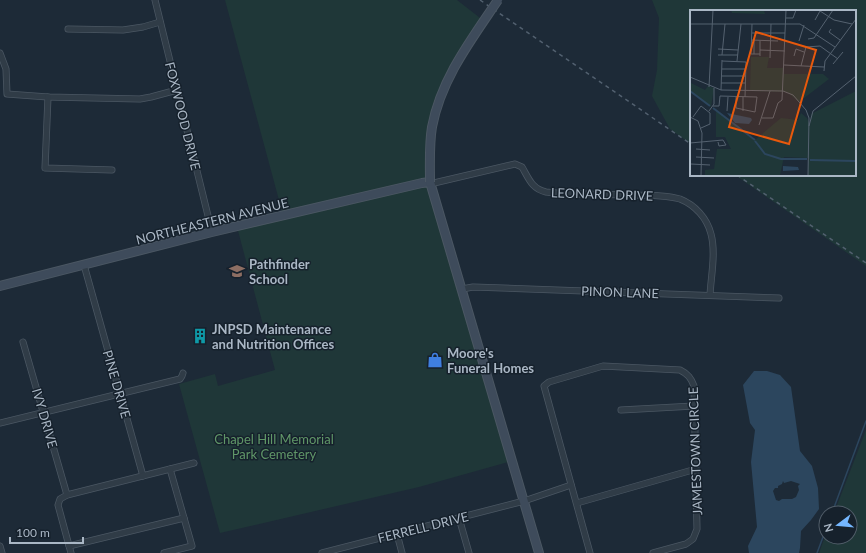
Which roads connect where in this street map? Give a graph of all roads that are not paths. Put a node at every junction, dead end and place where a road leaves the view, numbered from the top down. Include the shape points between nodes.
1 (155, 0) edge
2 (498, 0) edge
3 (160, 22) junction
4 (68, 29) dead end
5 (0, 53) edge
6 (177, 90) junction
7 (48, 97) junction
8 (112, 170) dead end
9 (430, 182) junction
10 (212, 232) junction
11 (84, 265) junction
12 (0, 286) edge
13 (462, 290) junction
14 (710, 295) junction
15 (779, 298) dead end
16 (23, 342) dead end
17 (182, 372) dead end
18 (120, 393) junction
19 (694, 406) junction
20 (621, 410) dead end
21 (43, 412) junction
22 (0, 423) edge
23 (194, 463) dead end
24 (170, 469) junction
25 (696, 469) junction
26 (143, 476) junction
27 (572, 485) junction
28 (67, 495) junction
29 (524, 501) junction
30 (577, 503) junction
31 (184, 518) junction
32 (459, 518) junction
33 (397, 534) junction
34 (0, 546) edge
35 (69, 546) junction
36 (335, 551) edge
37 (2, 553) edge
38 (71, 553) edge
39 (164, 553) edge
40 (322, 553) edge
41 (402, 553) edge
42 (469, 553) edge
43 (539, 553) edge
44 (590, 553) edge
45 (653, 553) edge

1 - 3 street, FOXWOOD DRIVE
2 - 9 main road, bridge via 459,58 438,102 430,143
3 - 4 street via 123,30
3 - 6 street, FOXWOOD DRIVE
5 - 7 street via 6,69 6,94
6 - 7 street via 140,98
6 - 10 street, FOXWOOD DRIVE
7 - 8 street via 45,168
9 - 10 main road, NORTHEASTERN AVENUE
9 - 13 main road
9 - 14 street, LEONARD DRIVE via 515,164 522,167 536,189 546,192 644,195 680,199 700,213 710,233 713,249
10 - 11 main road, NORTHEASTERN AVENUE
11 - 12 main road, NORTHEASTERN AVENUE
11 - 18 street, PINE DRIVE
13 - 14 street, PINON LANE via 473,287
13 - 29 main road
14 - 15 street, PINON LANE
16 - 21 street, IVY DRIVE
17 - 18 street via 180,379
18 - 21 street
18 - 26 street, PINE DRIVE
19 - 20 street
19 - 25 street, JAMESTOWN CIRCLE
19 - 27 street, JAMESTOWN CIRCLE via 692,379 680,370 603,366 549,382 544,386
21 - 22 street
21 - 28 street, IVY DRIVE
23 - 24 street
24 - 26 street
24 - 31 street
25 - 30 street
25 - 45 street, JAMESTOWN CIRCLE via 697,528 693,539 686,544
26 - 28 street
27 - 29 street, FERRELL DRIVE
27 - 30 street
28 - 35 street via 60,498 58,505
29 - 32 street, FERRELL DRIVE
29 - 43 main road
30 - 44 street
31 - 35 street
31 - 39 street via 192,546
32 - 33 street, FERRELL DRIVE
32 - 42 street
33 - 36 street, FERRELL DRIVE
33 - 41 street
34 - 37 street
35 - 38 street
36 - 40 street, FERRELL DRIVE

